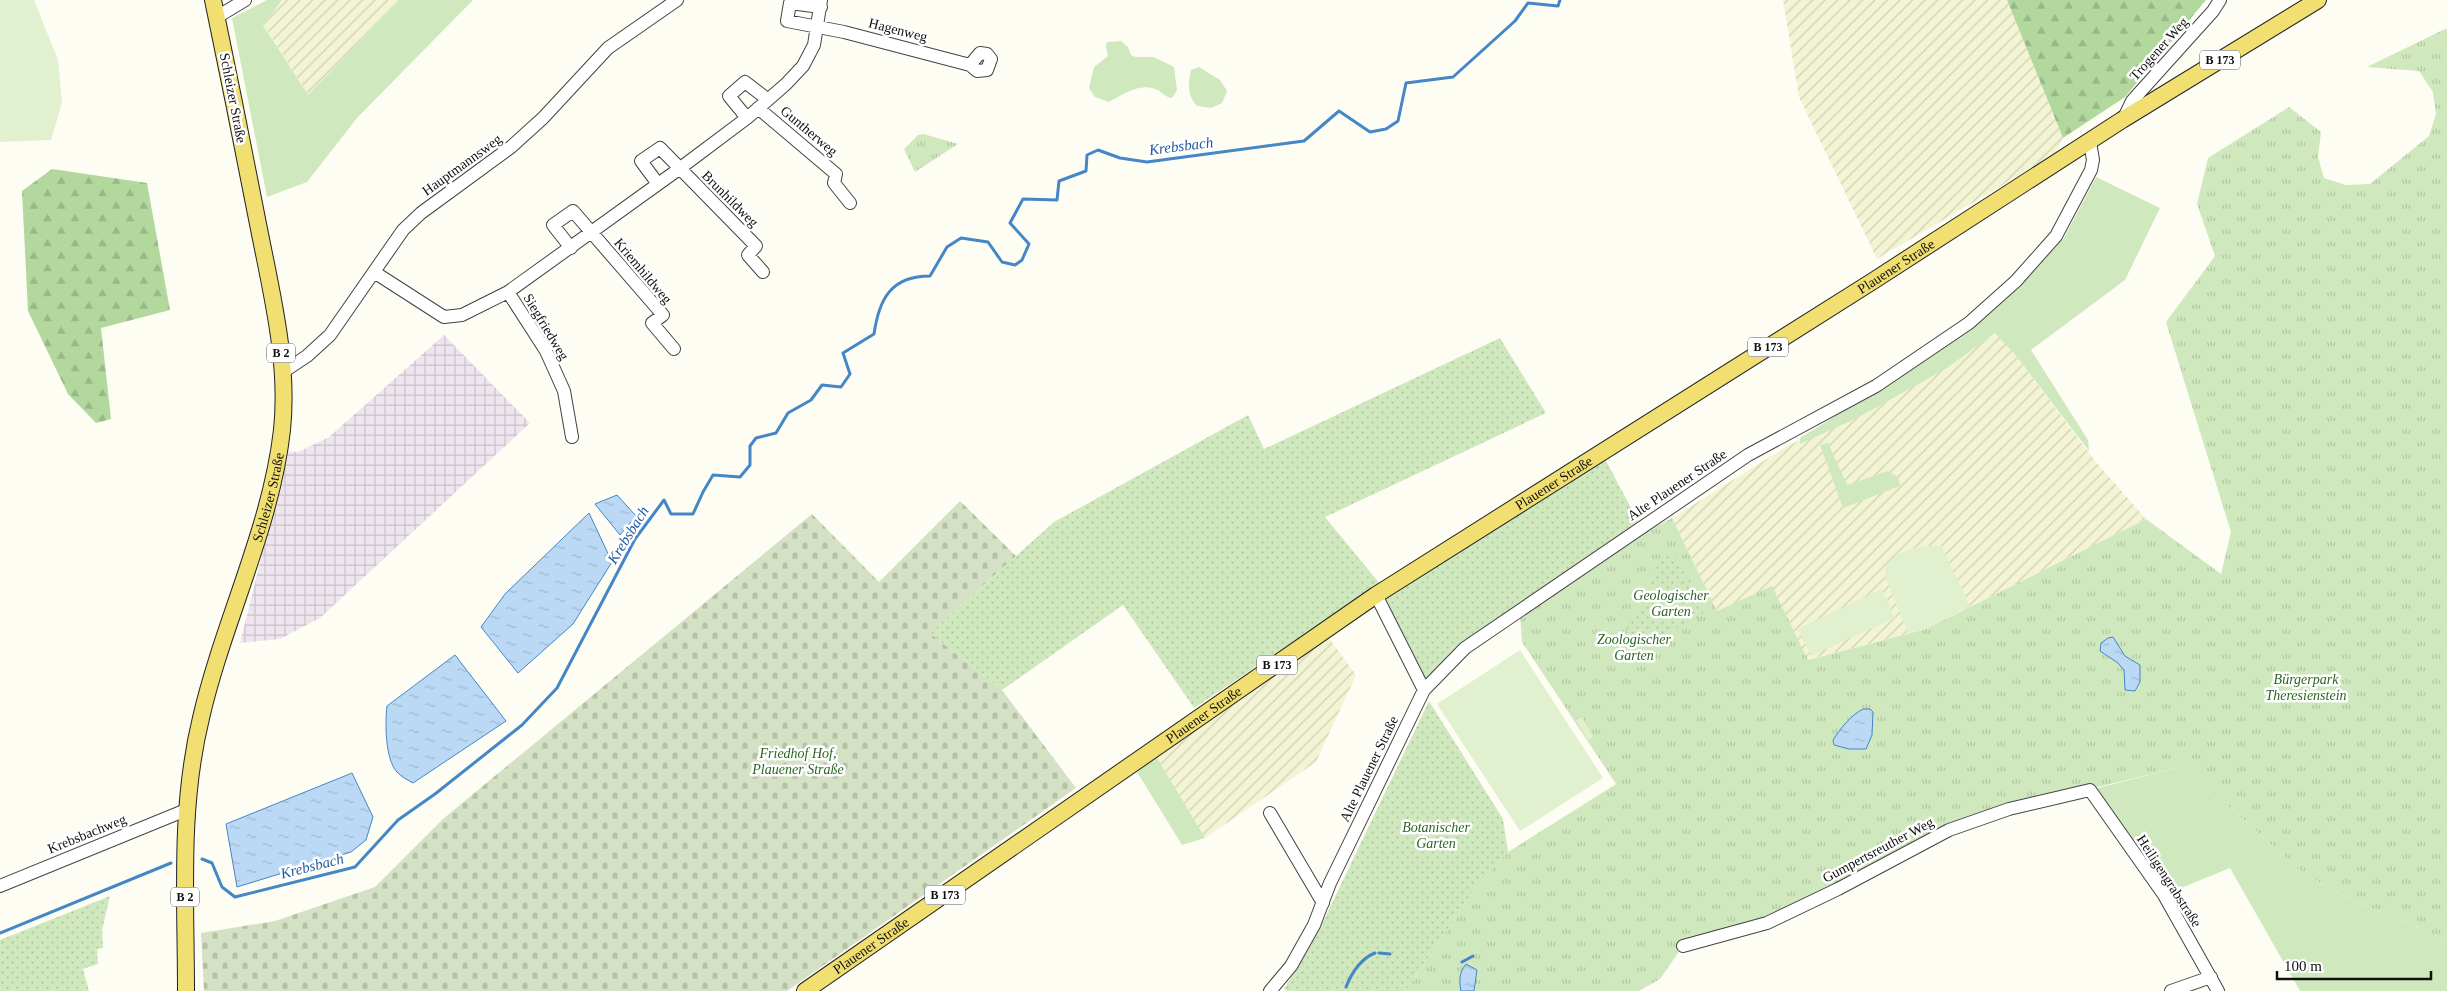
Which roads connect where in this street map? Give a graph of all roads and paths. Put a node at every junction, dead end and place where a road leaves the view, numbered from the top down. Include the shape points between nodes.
1 (213, 0) edge
2 (245, 0) edge
3 (677, 0) edge
4 (2220, 0) edge
5 (2318, 0) edge
6 (821, 3) edge
7 (217, 17) junction
8 (818, 27) junction
9 (970, 65) dead end
10 (763, 103) junction
11 (747, 118) junction
12 (2122, 120) junction
13 (2090, 142) junction
14 (680, 169) junction
15 (658, 184) junction
16 (850, 203) dead end
17 (591, 234) junction
18 (571, 248) junction
19 (374, 272) junction
20 (763, 272) dead end
21 (508, 292) junction
22 (674, 349) dead end
23 (283, 372) junction
24 (572, 436) dead end
25 (1376, 595) junction
26 (1424, 690) junction
27 (2090, 790) joint
28 (186, 810) junction
29 (1270, 813) dead end
30 (0, 886) edge
31 (1323, 903) junction
32 (1683, 946) dead end
33 (2211, 977) junction
34 (186, 991) edge
35 (805, 991) edge
36 (1270, 991) edge
37 (2171, 991) edge
38 (2218, 991) edge

1 - 7 main road, Schleizer Straße / B 2
2 - 7 street
3 - 19 street, Hauptmannsweg via 608,48 543,118 511,147 403,230
4 - 12 street, Trogener Weg via 2132,101
5 - 12 main road, Plauener Straße / B 173
6 - 8 street
6 - 8 street, Hagenweg via 790,3 787,21
7 - 23 main road, Schleizer Straße / B 2 via 274,305
8 - 9 street, Hagenweg
8 - 10 street via 814,45 803,66
10 - 11 street
10 - 11 street via 745,82 729,96
10 - 16 street, Guntherweg via 836,174 834,183
11 - 14 street
12 - 13 main road, Plauener Straße / B 173
13 - 25 main road, Plauener Straße / B 173
13 - 26 street, Alte Plauener Straße via 2091,170 2056,236 2016,281 1969,323 1876,386 1748,455 1684,498 1465,648
14 - 15 street
14 - 15 street via 660,148 641,161
14 - 20 street, Brunhildweg via 756,246 748,255
15 - 17 street
17 - 18 street
17 - 18 street via 573,211 553,225
17 - 22 street, Kriemhildweg via 663,314 652,323
18 - 21 street
19 - 21 street via 444,317 462,315
19 - 23 street, Hauptmannsweg via 330,336
21 - 24 street, Siegfriedweg via 546,351 564,391
23 - 28 main road, Schleizer Straße / B 2 via 282,429 276,470 210,682 193,753
25 - 26 street
25 - 35 main road, Plauener Straße / B 173
26 - 31 street, Alte Plauener Straße
27 - 32 street, Gumpertsreuther Weg via 2010,808 1949,830 1767,923
27 - 33 street, Heiligengrabstraße via 2164,895
28 - 30 street, Krebsbachweg
28 - 34 main road, Schleizer Straße / B 2
29 - 31 street
31 - 36 street, Alte Plauener Straße via 1291,966
33 - 37 street
33 - 38 street, Heiligengrabstraße

